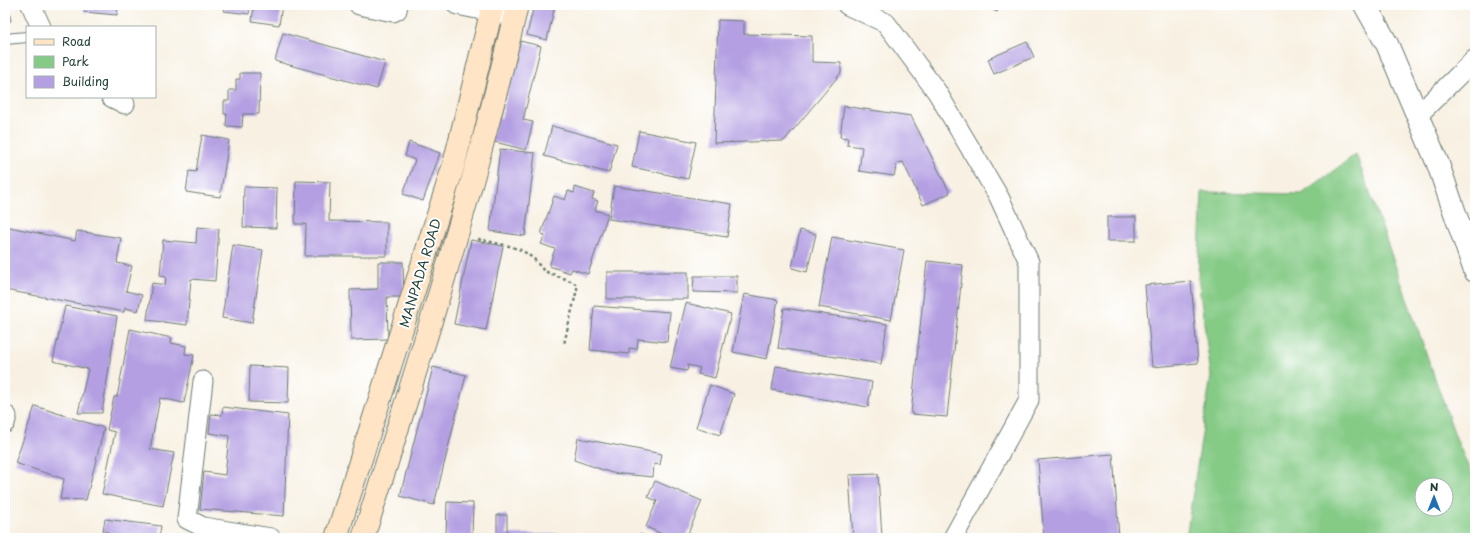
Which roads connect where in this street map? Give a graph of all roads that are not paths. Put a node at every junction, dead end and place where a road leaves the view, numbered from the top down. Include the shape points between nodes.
1 (31, 5) edge
2 (359, 5) edge
3 (398, 5) edge
4 (457, 5) edge
5 (847, 5) edge
6 (1365, 5) edge
7 (492, 8) edge
8 (515, 11) edge
9 (40, 26) edge
10 (26, 37) edge
11 (5, 39) edge
12 (1475, 59) edge
13 (1417, 116) junction
14 (464, 168) junction
15 (434, 229) junction
16 (456, 234) junction
17 (1475, 271) edge
18 (398, 342) junction
19 (422, 351) junction
20 (203, 381) dead end
21 (271, 538) edge
22 (336, 538) edge
23 (363, 538) edge
24 (953, 538) edge

1 - 9 street
2 - 3 street via 393,12 397,10
4 - 7 street
5 - 24 street via 886,23 937,92 999,197 1029,262 1029,400
6 - 13 street via 1387,44
7 - 8 street
7 - 14 main road, MANPADA ROAD
8 - 14 main road, MANPADA ROAD
10 - 11 lane
12 - 13 street
13 - 17 street via 1438,164
14 - 15 main road, MANPADA ROAD
14 - 16 main road, MANPADA ROAD
15 - 16 main road
15 - 18 main road, MANPADA ROAD
16 - 19 main road, MANPADA ROAD
18 - 19 main road
18 - 22 main road, MANPADA ROAD
19 - 23 main road, MANPADA ROAD
20 - 21 street via 187,519 203,527

